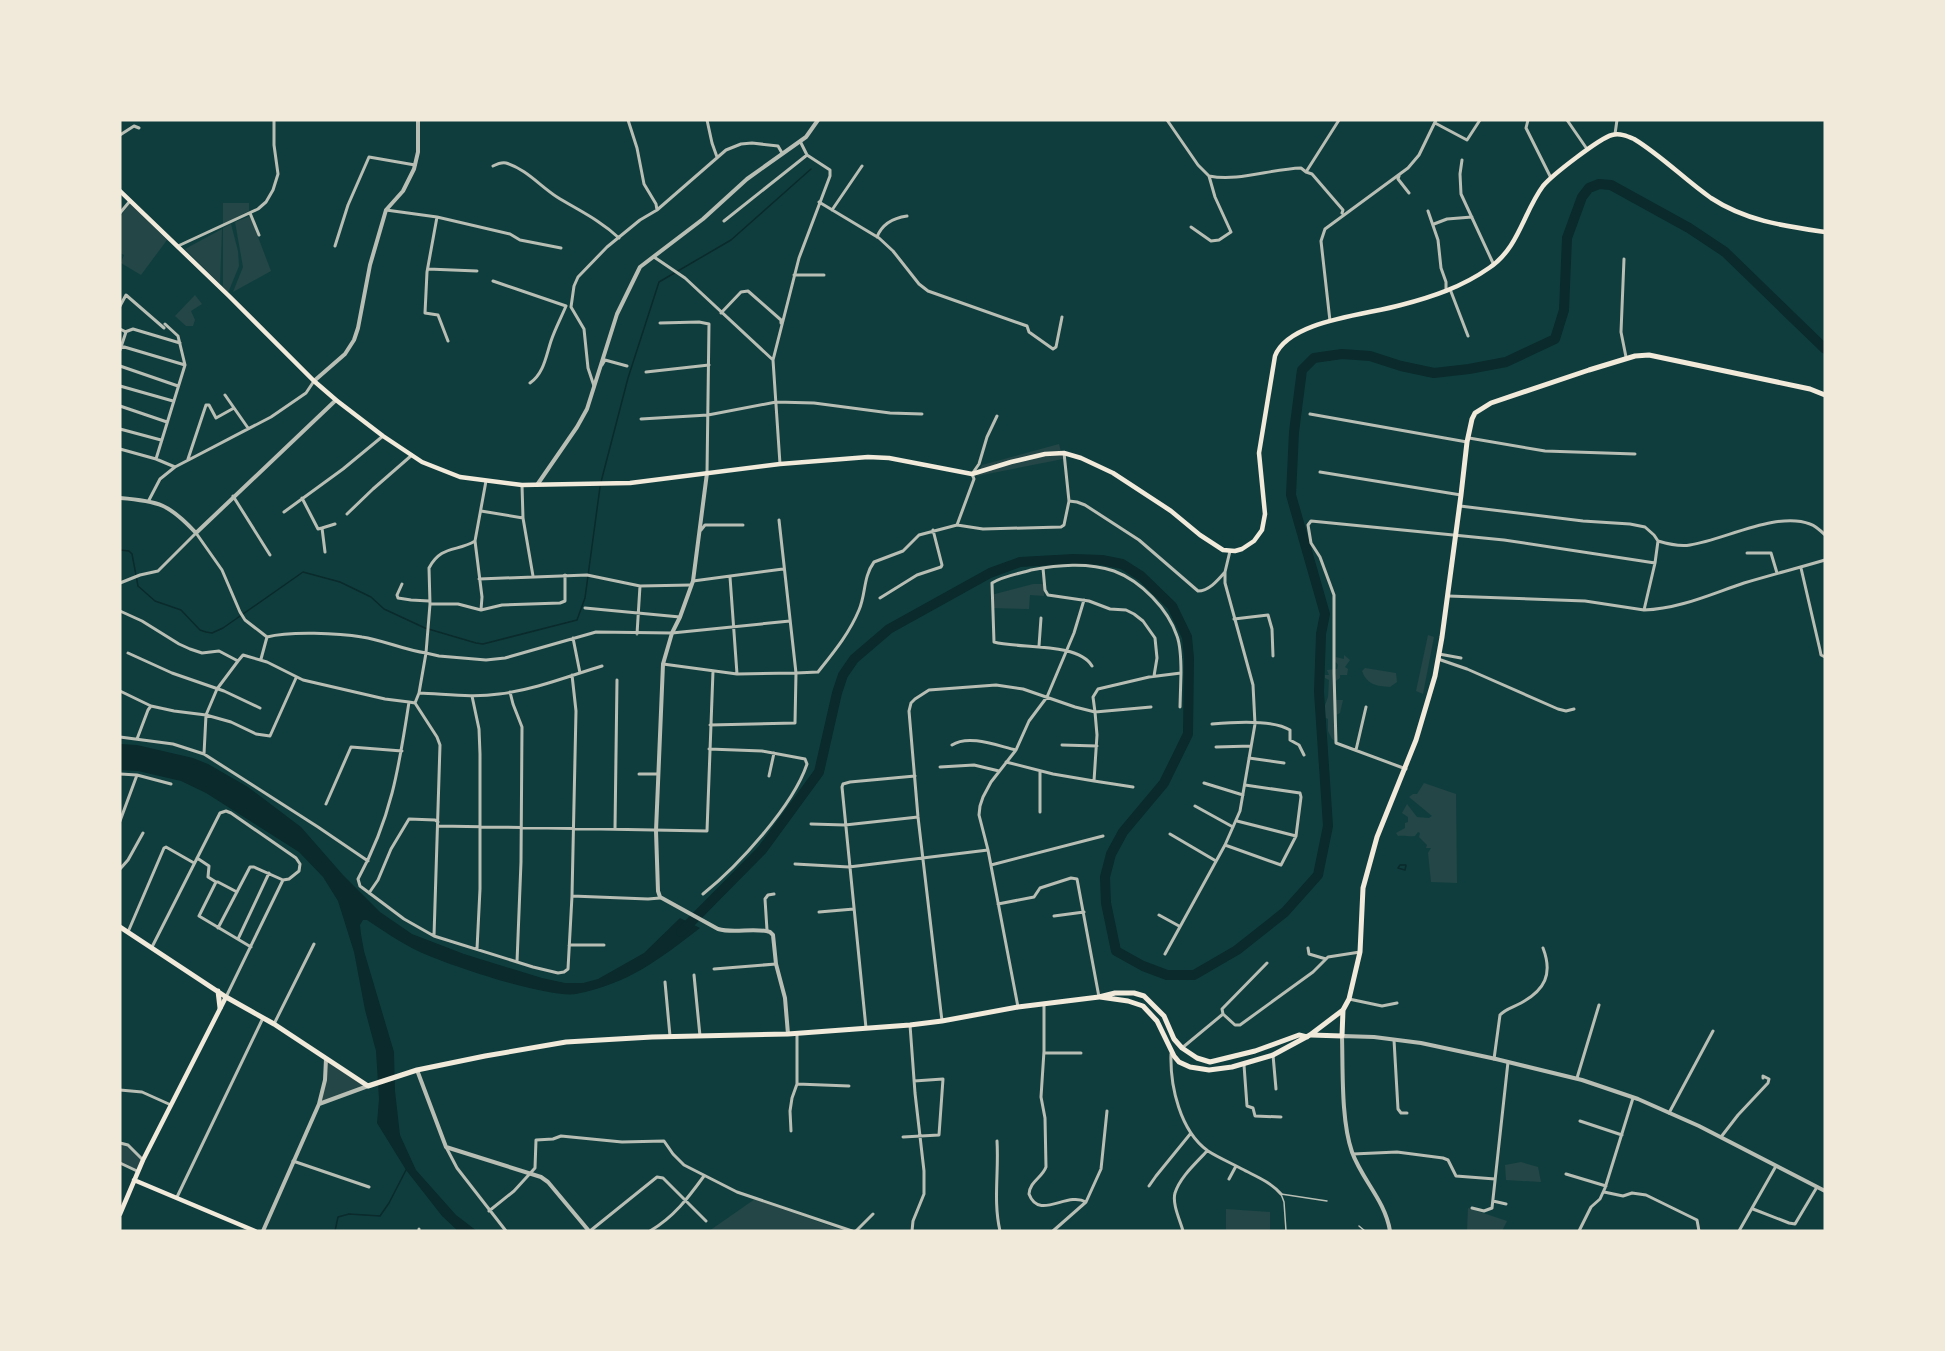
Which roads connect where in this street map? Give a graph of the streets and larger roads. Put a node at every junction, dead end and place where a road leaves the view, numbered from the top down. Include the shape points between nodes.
1 (274, 120) edge
2 (418, 120) edge
3 (628, 120) edge
4 (707, 120) edge
5 (819, 120) edge
6 (1167, 120) edge
7 (1339, 120) edge
8 (1480, 120) edge
9 (1528, 120) edge
10 (1567, 120) edge
11 (1617, 120) edge
12 (1436, 122) edge
13 (139, 128) dead end
14 (1615, 134) junction
15 (120, 135) edge
16 (800, 141) junction
17 (1588, 150) junction
18 (782, 153) junction
19 (807, 154) junction
20 (717, 157) junction
21 (1462, 160) dead end
22 (415, 165) junction
23 (493, 166) dead end
24 (862, 166) dead end
25 (1306, 172) junction
26 (1209, 176) junction
27 (1399, 176) junction
28 (1551, 178) junction
29 (120, 191) edge
30 (1409, 193) dead end
31 (130, 201) junction
32 (819, 202) junction
33 (386, 210) junction
34 (657, 210) junction
35 (832, 210) junction
36 (1428, 211) dead end
37 (120, 213) edge
38 (250, 213) junction
39 (1342, 215) junction
40 (907, 216) dead end
41 (437, 217) junction
42 (1473, 217) junction
43 (724, 221) dead end
44 (1434, 224) junction
45 (1191, 226) dead end
46 (1825, 232) edge
47 (259, 235) dead end
48 (877, 237) junction
49 (619, 238) junction
50 (178, 246) junction
51 (335, 246) dead end
52 (561, 248) dead end
53 (653, 256) junction
54 (1624, 259) dead end
55 (1494, 265) junction
56 (427, 269) junction
57 (477, 272) dead end
58 (794, 275) junction
59 (824, 275) dead end
60 (494, 281) dead end
61 (1448, 290) junction
62 (120, 306) edge
63 (569, 307) junction
64 (721, 312) junction
65 (1062, 317) dead end
66 (1330, 321) junction
67 (660, 323) dead end
68 (781, 328) junction
69 (120, 329) edge
70 (125, 333) junction
71 (1468, 336) dead end
72 (448, 341) dead end
73 (180, 343) junction
74 (121, 348) edge
75 (1626, 359) junction
76 (773, 360) junction
77 (185, 364) junction
78 (709, 365) junction
79 (120, 366) edge
80 (601, 366) junction
81 (627, 366) dead end
82 (646, 372) dead end
83 (314, 381) junction
84 (530, 383) dead end
85 (120, 386) edge
86 (179, 386) junction
87 (594, 386) junction
88 (225, 395) dead end
89 (1825, 395) edge
90 (336, 400) junction
91 (174, 401) junction
92 (776, 402) junction
93 (120, 406) edge
94 (234, 408) junction
95 (922, 414) dead end
96 (1310, 414) dead end
97 (708, 415) junction
98 (997, 416) dead end
99 (641, 419) dead end
100 (167, 422) junction
101 (248, 428) junction
102 (120, 429) edge
103 (383, 436) junction
104 (161, 440) junction
105 (1467, 440) junction
106 (120, 448) edge
107 (1064, 453) junction
108 (1635, 454) dead end
109 (412, 455) junction
110 (156, 459) junction
111 (188, 460) junction
112 (780, 464) junction
113 (175, 467) junction
114 (1320, 472) dead end
115 (707, 473) junction
116 (972, 474) junction
117 (486, 481) junction
118 (522, 485) junction
119 (537, 485) junction
120 (1461, 495) junction
121 (233, 496) junction
122 (120, 498) edge
123 (302, 498) junction
124 (149, 500) junction
125 (1069, 501) junction
126 (1460, 506) junction
127 (481, 511) junction
128 (284, 512) dead end
129 (347, 514) dead end
130 (523, 518) junction
131 (779, 520) dead end
132 (335, 524) dead end
133 (744, 525) dead end
134 (957, 525) junction
135 (322, 528) junction
136 (701, 530) junction
137 (933, 530) junction
138 (196, 533) junction
139 (1825, 535) edge
140 (1456, 536) junction
141 (475, 541) junction
142 (1658, 541) junction
143 (1230, 550) junction
144 (325, 552) dead end
145 (1747, 553) dead end
146 (270, 555) dead end
147 (1825, 560) edge
148 (1655, 563) junction
149 (1043, 568) junction
150 (1801, 568) junction
151 (783, 569) junction
152 (1225, 572) junction
153 (1777, 573) junction
154 (565, 575) junction
155 (533, 576) junction
156 (730, 577) junction
157 (480, 579) junction
158 (120, 583) edge
159 (692, 583) junction
160 (402, 584) dead end
161 (640, 586) junction
162 (1448, 596) junction
163 (880, 598) dead end
164 (1084, 600) junction
165 (430, 602) junction
166 (585, 608) dead end
167 (481, 610) junction
168 (1644, 610) junction
169 (120, 611) edge
170 (639, 614) junction
171 (681, 617) junction
172 (1041, 618) dead end
173 (1234, 619) junction
174 (790, 621) junction
175 (734, 626) junction
176 (672, 633) junction
177 (637, 634) junction
178 (267, 637) junction
179 (573, 638) junction
180 (1039, 646) junction
181 (1066, 651) junction
182 (128, 653) dead end
183 (426, 653) junction
184 (1273, 656) dead end
185 (1439, 657) junction
186 (1825, 657) edge
187 (1461, 658) dead end
188 (261, 659) junction
189 (238, 661) junction
190 (663, 664) junction
191 (602, 666) dead end
192 (1092, 666) dead end
193 (713, 671) junction
194 (580, 673) junction
195 (1181, 673) junction
196 (738, 674) junction
197 (796, 674) junction
198 (572, 675) junction
199 (1154, 676) junction
200 (296, 678) junction
201 (617, 680) dead end
202 (217, 689) junction
203 (120, 691) edge
204 (510, 692) junction
205 (420, 693) junction
206 (472, 696) junction
207 (1047, 697) junction
208 (409, 702) junction
209 (415, 703) junction
210 (151, 706) junction
211 (1151, 707) dead end
212 (1180, 707) dead end
213 (1366, 707) dead end
214 (260, 708) dead end
215 (1574, 709) dead end
216 (1095, 712) junction
217 (206, 715) junction
218 (1212, 724) dead end
219 (1255, 724) junction
220 (710, 725) junction
221 (120, 736) edge
222 (137, 739) junction
223 (952, 745) dead end
224 (1062, 745) dead end
225 (1097, 746) junction
226 (1251, 746) junction
227 (1216, 747) dead end
228 (709, 749) junction
229 (1016, 750) junction
230 (1356, 750) junction
231 (402, 751) junction
232 (774, 753) junction
233 (204, 754) junction
234 (1304, 754) dead end
235 (1250, 758) junction
236 (1006, 762) junction
237 (1284, 763) dead end
238 (940, 767) dead end
239 (1406, 770) junction
240 (999, 771) junction
241 (1040, 771) junction
242 (120, 774) edge
243 (639, 774) dead end
244 (658, 774) junction
245 (137, 775) junction
246 (770, 776) dead end
247 (915, 776) junction
248 (1094, 781) junction
249 (1204, 783) dead end
250 (171, 784) dead end
251 (1245, 785) junction
252 (1133, 787) dead end
253 (1244, 795) junction
254 (327, 804) dead end
255 (1195, 806) dead end
256 (1040, 812) dead end
257 (918, 817) junction
258 (120, 821) edge
259 (1236, 821) junction
260 (438, 824) junction
261 (811, 824) dead end
262 (846, 825) junction
263 (480, 827) junction
264 (1233, 827) junction
265 (521, 828) junction
266 (572, 828) junction
267 (615, 829) junction
268 (656, 831) junction
269 (144, 833) dead end
270 (1170, 834) dead end
271 (1102, 836) dead end
272 (1296, 836) junction
273 (1225, 845) junction
274 (988, 850) junction
275 (924, 859) junction
276 (196, 860) junction
277 (368, 861) junction
278 (1216, 861) junction
279 (795, 864) dead end
280 (991, 865) junction
281 (849, 867) junction
282 (120, 869) edge
283 (269, 873) junction
284 (283, 880) junction
285 (216, 882) junction
286 (237, 892) junction
287 (369, 893) junction
288 (703, 894) dead end
289 (774, 894) dead end
290 (572, 896) junction
291 (660, 897) junction
292 (998, 904) junction
293 (854, 909) junction
294 (819, 912) dead end
295 (1084, 912) junction
296 (1159, 915) dead end
297 (1054, 916) dead end
298 (1179, 926) junction
299 (120, 927) edge
300 (218, 928) junction
301 (768, 930) junction
302 (128, 932) junction
303 (435, 936) junction
304 (238, 939) junction
305 (314, 944) dead end
306 (569, 945) junction
307 (604, 945) dead end
308 (152, 947) junction
309 (252, 947) junction
310 (1308, 948) dead end
311 (1543, 948) dead end
312 (477, 949) junction
313 (1360, 952) junction
314 (1165, 954) dead end
315 (1326, 959) junction
316 (517, 962) junction
317 (1267, 963) dead end
318 (776, 964) junction
319 (714, 969) dead end
320 (694, 975) dead end
321 (665, 982) dead end
322 (218, 991) junction
323 (226, 997) junction
324 (1100, 997) junction
325 (1349, 999) junction
326 (1397, 1003) dead end
327 (1044, 1004) junction
328 (1599, 1005) dead end
329 (1018, 1007) junction
330 (220, 1008) junction
331 (1343, 1010) junction
332 (1223, 1014) junction
333 (264, 1018) junction
334 (942, 1021) junction
335 (274, 1024) junction
336 (910, 1025) junction
337 (866, 1028) junction
338 (1713, 1031) dead end
339 (797, 1033) junction
340 (788, 1034) junction
341 (670, 1036) junction
342 (700, 1036) junction
343 (1308, 1036) junction
344 (1342, 1036) junction
345 (1174, 1039) junction
346 (1394, 1040) junction
347 (1182, 1048) junction
348 (1171, 1050) junction
349 (1044, 1053) junction
350 (1081, 1053) dead end
351 (1273, 1055) junction
352 (327, 1059) junction
353 (1494, 1059) junction
354 (1508, 1062) junction
355 (1244, 1063) junction
356 (414, 1071) junction
357 (1577, 1078) junction
358 (1763, 1078) dead end
359 (914, 1081) junction
360 (797, 1084) junction
361 (370, 1086) junction
362 (849, 1086) dead end
363 (1276, 1089) dead end
364 (120, 1090) edge
365 (1633, 1098) junction
366 (319, 1104) junction
367 (172, 1106) junction
368 (1107, 1111) dead end
369 (1407, 1113) dead end
370 (1669, 1113) junction
371 (1281, 1117) dead end
372 (1580, 1121) dead end
373 (791, 1131) dead end
374 (1191, 1133) junction
375 (921, 1135) junction
376 (1622, 1135) junction
377 (903, 1137) dead end
378 (1720, 1137) junction
379 (998, 1141) dead end
380 (120, 1143) edge
381 (446, 1148) junction
382 (1207, 1151) junction
383 (1353, 1154) junction
384 (143, 1160) junction
385 (293, 1161) junction
386 (120, 1162) edge
387 (1236, 1166) junction
388 (1776, 1166) junction
389 (138, 1172) junction
390 (532, 1173) junction
391 (1566, 1174) dead end
392 (704, 1176) junction
393 (1229, 1179) dead end
394 (1495, 1179) junction
395 (134, 1180) junction
396 (1149, 1186) dead end
397 (1606, 1186) junction
398 (369, 1187) dead end
399 (1817, 1187) junction
400 (1825, 1191) edge
401 (1604, 1192) junction
402 (1281, 1194) road end
403 (176, 1199) junction
404 (686, 1202) junction
405 (1086, 1202) junction
406 (1493, 1202) junction
407 (1506, 1204) dead end
408 (1472, 1208) dead end
409 (1753, 1209) junction
410 (489, 1211) junction
411 (120, 1214) edge
412 (873, 1214) dead end
413 (706, 1221) dead end
414 (255, 1231) edge
415 (263, 1231) edge
416 (506, 1231) edge
417 (589, 1231) edge
418 (650, 1231) edge
419 (854, 1231) edge
420 (912, 1231) edge
421 (1000, 1231) edge
422 (1053, 1231) edge
423 (1183, 1231) edge
424 (1390, 1231) edge
425 (1579, 1231) edge
426 (1699, 1231) edge
427 (1739, 1231) edge

1 - 38 street via 277,182 266,202
2 - 22 street
3 - 34 street via 644,184
4 - 20 street
5 - 16 street
6 - 26 street
7 - 25 street
8 - 12 street via 1467,140
9 - 28 street via 1526,128
10 - 17 street
11 - 14 street
12 - 27 street via 1419,155
13 - 15 street via 134,126
14 - 17 main road
14 - 46 main road via 1645,146 1687,180 1751,218
16 - 18 street
16 - 19 street
17 - 28 main road
18 - 20 street via 778,146 752,143 726,150
18 - 53 street
19 - 32 street via 830,170
19 - 43 street
20 - 34 street
21 - 42 street via 1461,194
22 - 33 street via 403,191
22 - 51 street via 369,157
23 - 49 street via 506,163 529,175
24 - 35 street
25 - 26 street via 1300,168 1238,178
25 - 39 street via 1343,210
26 - 45 street via 1231,232 1211,241
27 - 30 street
27 - 39 street
28 - 55 main road via 1513,245
29 - 31 main road
31 - 37 street
31 - 50 main road
32 - 35 street
32 - 58 street
33 - 41 street
33 - 83 street via 354,340 345,354
34 - 49 street
35 - 48 street
36 - 44 street
38 - 47 street
38 - 50 street
39 - 66 street via 1322,236
40 - 48 street via 886,224
41 - 52 street
41 - 56 street
42 - 44 street
42 - 55 street
44 - 61 street
48 - 65 street via 928,291 1027,326 1029,332 1053,349
49 - 63 street via 578,277
50 - 83 main road
53 - 64 street via 685,278
53 - 80 street via 633,278
54 - 75 street via 1622,332
55 - 61 main road
56 - 57 street
56 - 72 street via 425,313 438,315
58 - 59 street
58 - 68 street
60 - 63 street
61 - 66 main road via 1400,306
61 - 71 street
62 - 73 street via 126,295 176,333
63 - 84 street via 557,326 540,373
63 - 87 street via 584,329
64 - 68 street via 741,292 748,291 781,320
64 - 76 street
66 - 143 main road via 1300,331 1276,352 1259,453 1264,523 1254,542
67 - 78 street via 707,322
68 - 76 street
69 - 70 street
70 - 73 street via 133,329
70 - 74 street
73 - 77 street
74 - 77 street
75 - 89 highway via 1664,357
75 - 105 highway via 1491,403 1475,413
76 - 92 street
77 - 86 street
78 - 82 street
78 - 97 street
79 - 86 street
80 - 81 street via 605,360
80 - 87 street
83 - 90 main road
83 - 101 street via 294,402
85 - 91 street
86 - 91 street
87 - 119 street via 577,427
88 - 94 street
90 - 103 main road
90 - 121 street
91 - 100 street
92 - 95 street
92 - 97 street
92 - 112 street
93 - 100 street
94 - 101 street
94 - 111 street via 216,418 206,405
96 - 105 street
97 - 99 street
97 - 115 street
98 - 116 street via 981,461
100 - 104 street
101 - 111 street
102 - 104 street
103 - 109 main road
103 - 123 street
104 - 110 street
105 - 108 street via 1545,451
105 - 120 highway
106 - 110 street
107 - 116 main road via 1045,454
107 - 125 street
107 - 143 main road via 1113,473 1223,550
109 - 117 main road via 460,477
109 - 129 street
110 - 113 street
111 - 113 street
112 - 115 main road
112 - 116 main road via 889,458
113 - 124 street via 160,479
114 - 120 street
115 - 119 main road via 630,483
115 - 136 street
116 - 134 street via 974,478
117 - 118 main road
117 - 127 street
118 - 119 main road
118 - 130 street
120 - 126 highway
121 - 138 street
121 - 146 street
122 - 124 street
123 - 128 street
123 - 135 street via 318,528
124 - 138 street via 176,513
125 - 134 street via 1064,525 1057,528 983,529
125 - 152 street via 1085,505 1139,540 1198,591
126 - 140 highway
126 - 142 street via 1637,525 1650,531
127 - 130 street
127 - 141 street
130 - 155 street
131 - 151 street
132 - 135 street
133 - 136 street via 705,525
134 - 137 street
135 - 144 street
136 - 159 street
137 - 163 street via 941,567 917,575
137 - 197 street via 919,535 898,554 874,562 868,570 860,609 842,642 818,672
138 - 158 street via 155,573
138 - 178 street via 222,570 245,620
139 - 142 street via 1811,524 1781,522 1692,545
140 - 148 street
140 - 162 highway
140 - 230 street via 1309,523 1311,543 1335,598 1335,738 1337,743
141 - 157 street
141 - 165 street via 446,550 431,564
142 - 148 street
143 - 152 street
145 - 153 street via 1771,553
147 - 150 street
148 - 168 street
149 - 164 street via 1046,594
149 - 180 street via 1005,577 991,585 994,642
149 - 195 street via 1093,567 1114,571 1139,586 1159,604 1177,636
150 - 153 street
150 - 186 street via 1821,655
151 - 156 street
151 - 174 street
152 - 173 street
153 - 168 street via 1677,605
154 - 155 street
154 - 161 street via 589,575
154 - 167 street via 563,603 502,605
155 - 157 street
156 - 159 street
156 - 175 street
157 - 167 street
159 - 161 street
159 - 171 street
160 - 165 street via 398,598
161 - 170 street
162 - 168 street via 1586,601
162 - 185 highway
164 - 181 street
164 - 199 street via 1126,610 1143,621 1157,648
165 - 167 street
165 - 183 street
166 - 170 street
169 - 189 street via 190,649 202,653 219,651
170 - 171 street
170 - 177 street
171 - 176 street
172 - 180 street
173 - 184 street via 1268,615
173 - 219 street via 1253,684
174 - 175 street
174 - 197 street
175 - 176 street
175 - 196 street
176 - 177 street
176 - 190 street
177 - 179 street via 603,632
178 - 183 street via 363,637
178 - 188 street
179 - 183 street via 506,658 486,660
179 - 194 street
180 - 181 street
181 - 192 street via 1086,659
181 - 207 street
182 - 202 street
183 - 205 street
185 - 187 street
185 - 215 street via 1558,709
185 - 239 highway
188 - 189 street via 243,655
188 - 200 street
189 - 202 street
190 - 193 street
190 - 244 street
191 - 194 street
193 - 196 street
193 - 220 street
194 - 198 street
195 - 199 street
195 - 212 street
196 - 197 street
197 - 220 street via 795,723
198 - 204 street
198 - 266 street via 576,711
199 - 216 street via 1098,689 1093,697
200 - 208 street
200 - 217 street via 270,736
201 - 267 street
202 - 214 street
202 - 217 street
203 - 210 street
204 - 206 street
204 - 265 street via 522,727
205 - 206 street
205 - 209 street
206 - 263 street via 479,729
207 - 216 street
207 - 229 street via 1029,721
207 - 247 street via 996,685 929,690 909,706
208 - 209 street
208 - 231 street
209 - 260 street via 439,741
210 - 217 street
210 - 222 street
211 - 216 street
213 - 230 street
216 - 225 street
217 - 233 street
218 - 219 street
219 - 226 street
219 - 234 street via 1289,728 1290,740
220 - 228 street
221 - 222 street
222 - 233 street
223 - 229 street via 973,741
224 - 225 street
225 - 248 street
226 - 227 street
226 - 235 street
228 - 232 street
228 - 268 street via 707,831
229 - 236 street
230 - 239 street
231 - 254 street via 351,747
231 - 277 street via 386,816
232 - 246 street
232 - 288 street via 806,760 804,772 789,801 770,824 731,870
233 - 277 street
235 - 237 street
235 - 251 street
236 - 240 street
236 - 241 street
238 - 240 street via 974,765
239 - 313 highway via 1382,822 1364,884
240 - 274 street via 980,806
241 - 248 street
241 - 256 street
242 - 245 street
243 - 244 street
244 - 268 street
245 - 250 street
245 - 258 street
247 - 257 street
247 - 262 street via 843,784
248 - 252 street
249 - 253 street
251 - 253 street
251 - 272 street via 1300,793
253 - 259 street
255 - 264 street
257 - 262 street
257 - 275 street
259 - 264 street
259 - 272 street
260 - 263 street
260 - 287 street via 435,820 409,819
260 - 303 street
261 - 262 street
262 - 281 street
263 - 265 street
263 - 312 street
264 - 273 street
265 - 266 street
265 - 316 street
266 - 267 street
266 - 290 street
267 - 268 street
268 - 291 street
269 - 282 street
270 - 278 street
271 - 280 street
272 - 273 street via 1281,866
273 - 278 street
274 - 275 street
274 - 280 street
275 - 281 street
275 - 334 street
276 - 284 street via 220,813 228,812 298,861 299,871
276 - 285 street via 209,866 208,875
276 - 302 street via 164,848
276 - 308 street
277 - 287 street via 358,879
278 - 298 street
279 - 281 street
280 - 292 street
281 - 293 street
283 - 284 street
283 - 286 street via 249,868
283 - 304 street
284 - 309 street
285 - 286 street
285 - 300 street via 199,916
286 - 300 street
287 - 303 street
289 - 301 street via 765,899
290 - 291 street
290 - 306 street
291 - 301 street via 718,929
292 - 295 street via 1034,897 1043,886 1073,878 1078,881
292 - 329 street
293 - 294 street
293 - 337 street
295 - 297 street
295 - 324 street
296 - 298 street
298 - 314 street
299 - 302 highway
300 - 304 street
301 - 318 street via 773,935
302 - 308 highway
303 - 312 street
304 - 309 street
305 - 335 street
306 - 307 street
306 - 316 street via 568,969 564,972
308 - 322 highway
309 - 323 street
310 - 315 street via 1309,954
311 - 353 street via 1548,968 1543,984 1536,994 1500,1015
312 - 316 street
313 - 315 street
313 - 325 highway
315 - 332 street via 1240,1024 1235,1025
317 - 332 street via 1223,1007
318 - 319 street
318 - 340 street via 784,992
320 - 342 street
321 - 341 street
322 - 323 highway
322 - 330 highway
323 - 330 main road
323 - 333 highway
324 - 327 highway
324 - 345 highway via 1128,992 1144,996 1164,1016
324 - 348 highway via 1143,1006 1157,1021
325 - 326 street via 1382,1006
325 - 331 highway
327 - 329 highway
327 - 349 street
328 - 357 street
329 - 334 highway
330 - 367 main road
331 - 343 highway
331 - 344 highway
332 - 347 street
333 - 335 highway
333 - 403 street
334 - 336 highway
335 - 352 highway
336 - 337 highway
336 - 359 street
337 - 339 highway
338 - 370 street
339 - 340 highway
339 - 360 street
340 - 342 highway
341 - 342 highway
341 - 356 highway via 566,1042
343 - 344 highway
343 - 347 highway via 1299,1035 1255,1052 1210,1062
343 - 351 highway
344 - 346 street
344 - 383 street via 1345,1103
345 - 347 highway
345 - 348 street
346 - 353 street
346 - 369 street via 1398,1109
348 - 355 highway via 1179,1062 1197,1069 1221,1069
348 - 374 street via 1177,1100
349 - 350 street
349 - 405 street via 1041,1096 1046,1167 1029,1194 1041,1206 1075,1198
351 - 355 highway
351 - 363 street
352 - 361 highway
352 - 366 street
353 - 354 street
354 - 357 street
354 - 394 street
355 - 371 street via 1247,1106 1253,1108 1255,1116
356 - 361 highway
356 - 381 street
357 - 365 street
358 - 378 street via 1768,1083
359 - 375 street
359 - 375 street via 944,1081 939,1134
360 - 362 street
360 - 373 street via 790,1111
361 - 366 street
364 - 367 street via 142,1092
365 - 370 street
365 - 376 street
366 - 385 street
367 - 384 main road
368 - 405 street via 1101,1169
370 - 378 street
372 - 376 street
374 - 382 street
374 - 396 street
375 - 377 street
375 - 420 street via 924,1194
376 - 397 street
378 - 388 street
379 - 421 street via 996,1203
380 - 384 street via 128,1145
381 - 390 street
381 - 410 street
382 - 387 street
382 - 423 street via 1175,1194
383 - 394 street via 1397,1152 1446,1159 1456,1176
383 - 424 street via 1384,1208
384 - 389 main road
385 - 398 street
385 - 415 street
386 - 389 street
387 - 393 street
387 - 402 street
388 - 399 street
388 - 409 street
389 - 395 main road
390 - 392 street via 536,1140 561,1136 664,1142 679,1161
390 - 410 street
390 - 417 street via 548,1182
391 - 397 street
392 - 404 street
392 - 419 street via 755,1199
394 - 406 street
395 - 403 main road
395 - 411 main road
397 - 401 street
399 - 400 street
399 - 409 street via 1795,1224
401 - 425 street
401 - 426 street via 1650,1196 1697,1220
403 - 414 main road
404 - 413 street
404 - 417 street via 663,1178 657,1178
404 - 418 street
405 - 422 street
406 - 407 street
406 - 408 street via 1490,1210
409 - 427 street
410 - 416 street
412 - 419 street

